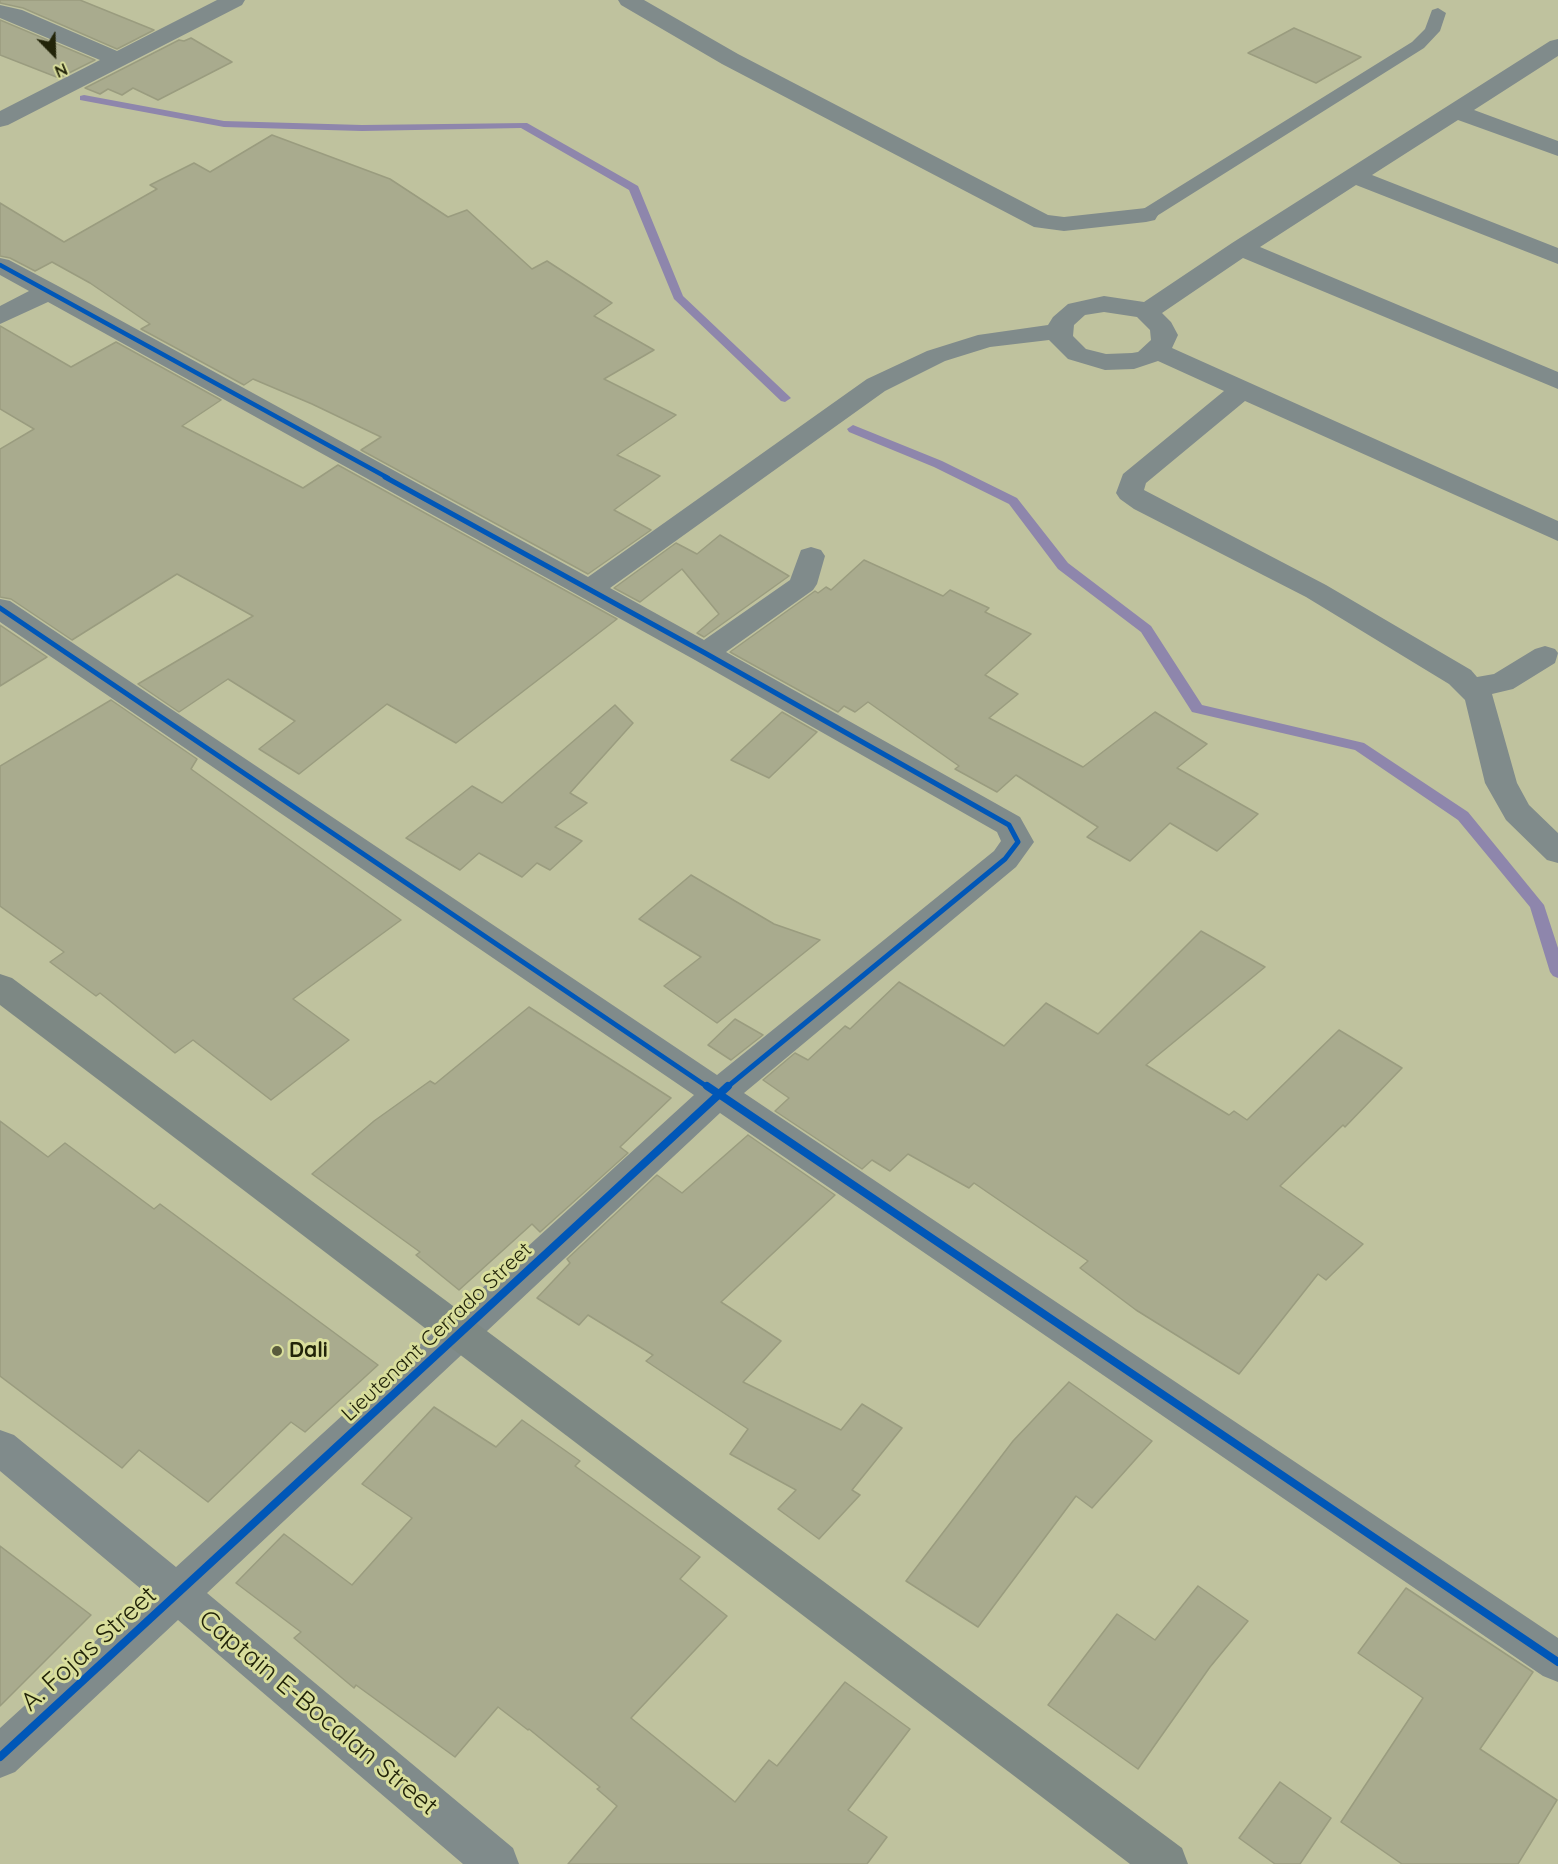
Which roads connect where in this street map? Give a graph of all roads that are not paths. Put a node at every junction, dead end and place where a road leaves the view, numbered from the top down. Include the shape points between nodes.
1 (234, 0) edge
2 (629, 0) edge
3 (0, 11) edge
4 (1438, 13) dead end
5 (1557, 47) edge
6 (116, 58) junction
7 (1456, 111) junction
8 (0, 120) edge
9 (1558, 149) edge
10 (1355, 176) junction
11 (1146, 215) joint
12 (1241, 248) junction
13 (1558, 257) edge
14 (0, 265) edge
15 (50, 291) junction
16 (1146, 312) junction
17 (0, 316) edge
18 (1059, 330) junction
19 (1157, 351) junction
20 (1558, 381) edge
21 (1242, 390) junction
22 (1558, 532) edge
23 (811, 556) dead end
24 (590, 589) junction
25 (0, 608) edge
26 (705, 653) junction
27 (1545, 656) dead end
28 (1471, 688) junction
29 (1558, 852) edge
30 (0, 987) edge
31 (718, 1095) junction
32 (460, 1334) junction
33 (0, 1447) edge
34 (178, 1594) junction
35 (1558, 1662) edge
36 (0, 1756) edge
37 (497, 1864) edge
38 (1166, 1864) edge

1 - 6 street
2 - 11 street via 730,59 1043,222 1064,224
3 - 6 street
4 - 11 lane via 1432,30 1418,45
5 - 7 street
6 - 8 street
7 - 9 street
7 - 10 street
10 - 12 street
10 - 13 street
12 - 16 street
12 - 20 street
14 - 15 street
15 - 17 street
15 - 24 street
16 - 18 street via 1119,304 1090,305 1068,315
16 - 19 street via 1165,335
18 - 19 street via 1068,347 1090,359 1120,363
18 - 24 street via 987,340 936,356 876,385
19 - 21 street
21 - 22 street
21 - 28 street via 1133,480 1130,493 1316,591 1460,677
23 - 26 street via 803,584
24 - 26 street
25 - 31 street
26 - 31 street, Lieutenant Cerrado Street via 1009,825 1018,842 1005,859
27 - 28 street via 1502,682
28 - 29 street via 1479,697 1501,783 1517,812
30 - 32 street
31 - 32 street, Lieutenant Cerrado Street
31 - 35 street
32 - 34 street, Lieutenant Cerrado Street
32 - 38 street
33 - 34 street, Captain E-Bocalan Street
34 - 36 street, A. Fojas Street
34 - 37 street, Captain E-Bocalan Street

